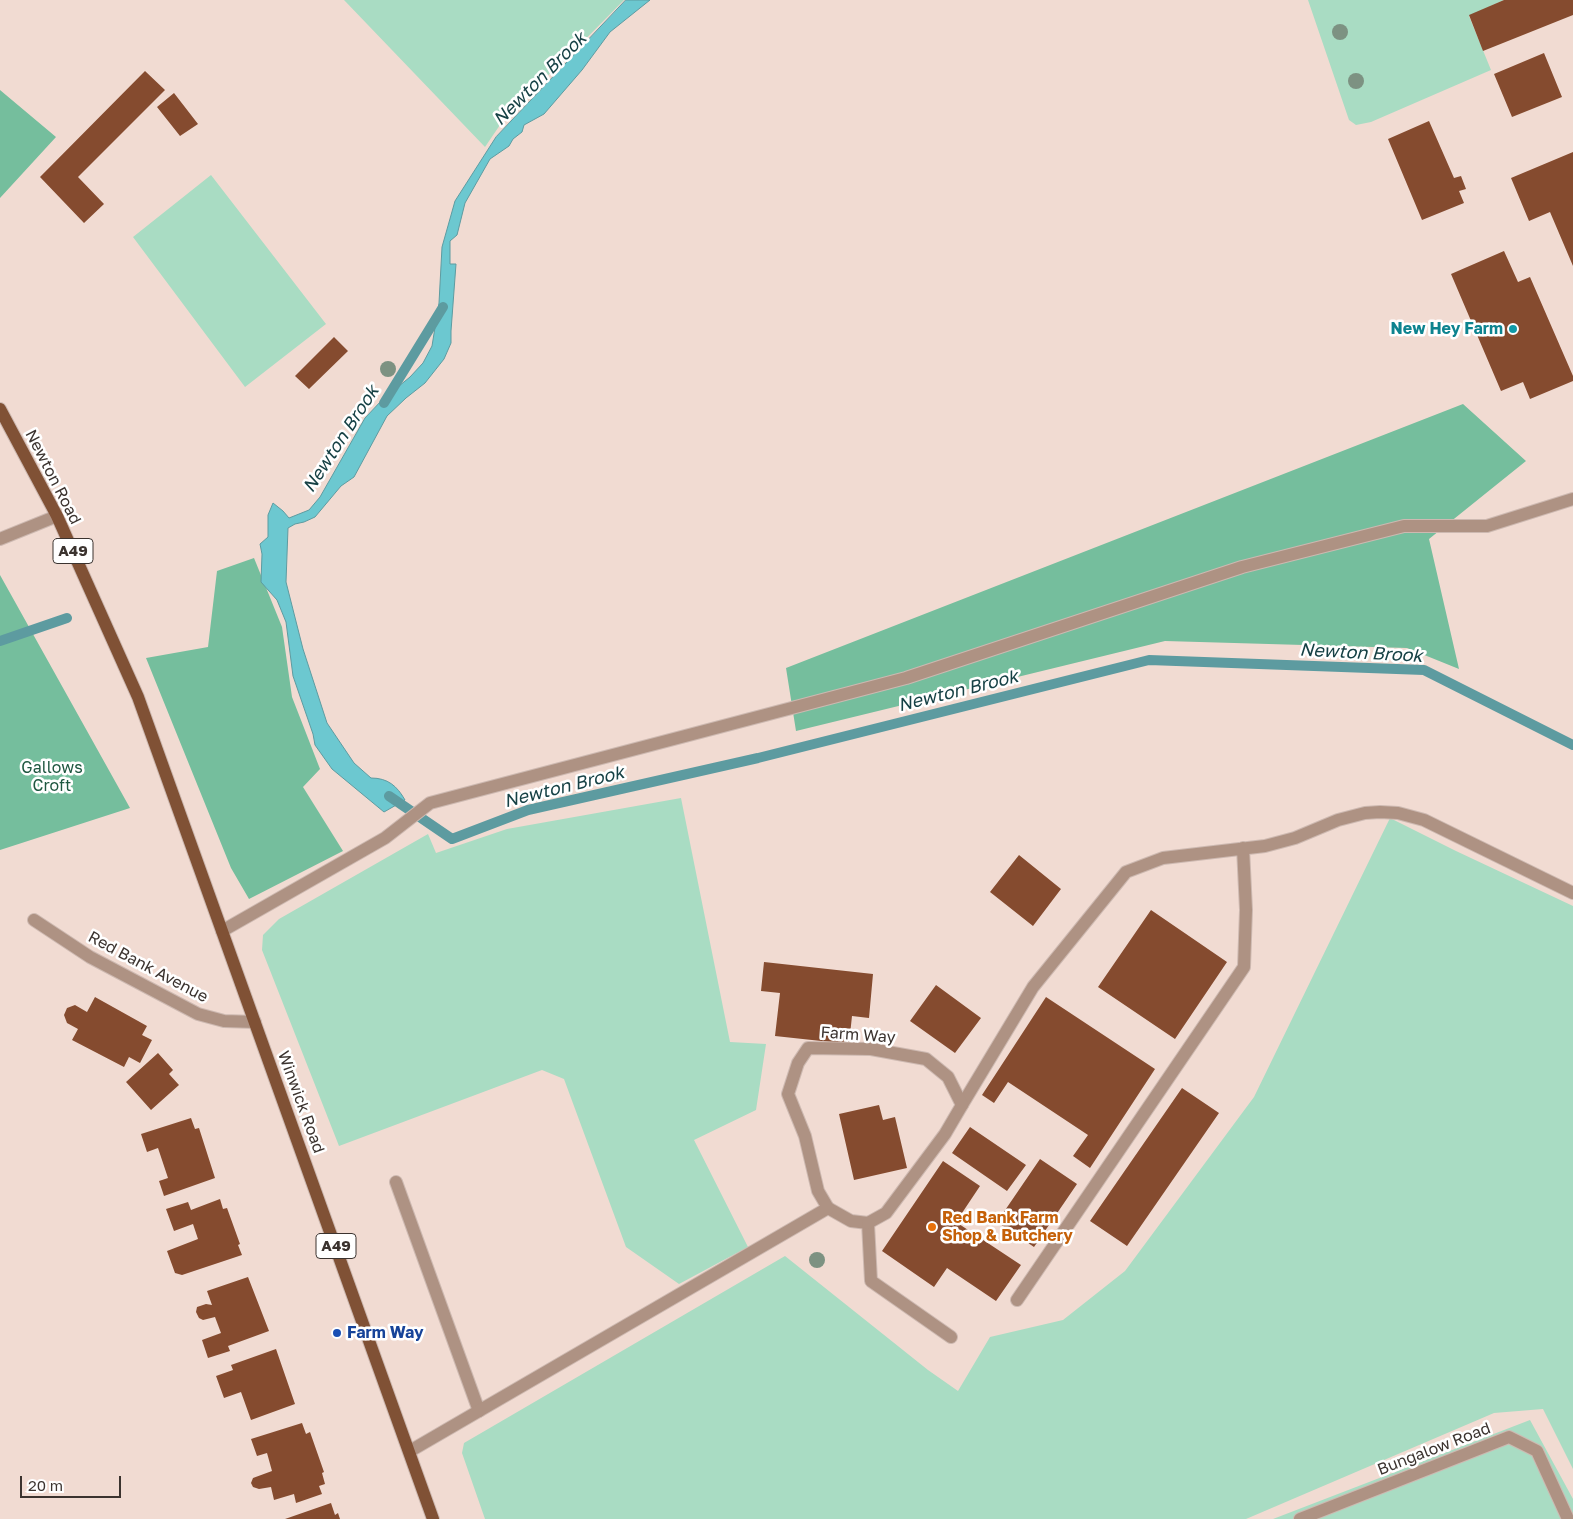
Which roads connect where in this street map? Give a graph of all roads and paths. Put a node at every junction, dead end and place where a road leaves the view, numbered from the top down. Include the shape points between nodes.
1 (0, 409) edge
2 (1573, 499) edge
3 (57, 516) junction
4 (0, 539) edge
5 (138, 697) joint
6 (1243, 848) junction
7 (1573, 893) edge
8 (34, 920) dead end
9 (222, 932) junction
10 (255, 1022) junction
11 (962, 1105) junction
12 (396, 1182) dead end
13 (828, 1208) junction
14 (868, 1223) junction
15 (1017, 1300) dead end
16 (950, 1337) dead end
17 (479, 1411) junction
18 (410, 1451) junction
19 (433, 1519) edge
20 (1300, 1519) edge
21 (1568, 1519) edge

1 - 3 main road, Newton Road / A49
2 - 9 street via 1487,526 1404,526 1242,567 906,678 430,803 385,838
3 - 4 street
3 - 5 main road, Newton Road / A49
5 - 9 main road, Winwick Road / A49
6 - 7 street via 1295,838 1365,813 1398,813 1424,820
6 - 11 street via 1162,858 1126,872 1033,987
6 - 15 street via 1244,967
8 - 10 street, Red Bank Avenue via 90,957 198,1014 224,1021
9 - 10 main road, Winwick Road / A49
10 - 18 main road, Winwick Road / A49
11 - 13 street, Farm Way via 948,1077 926,1059 871,1049 808,1048 798,1063 788,1094 805,1136 818,1191
11 - 14 street via 945,1134 886,1213
12 - 17 street
13 - 14 street via 851,1222
13 - 17 street
14 - 16 street via 871,1281
17 - 18 street
18 - 19 main road, Winwick Road / A49
20 - 21 street, Bungalow Road via 1509,1437 1537,1451

